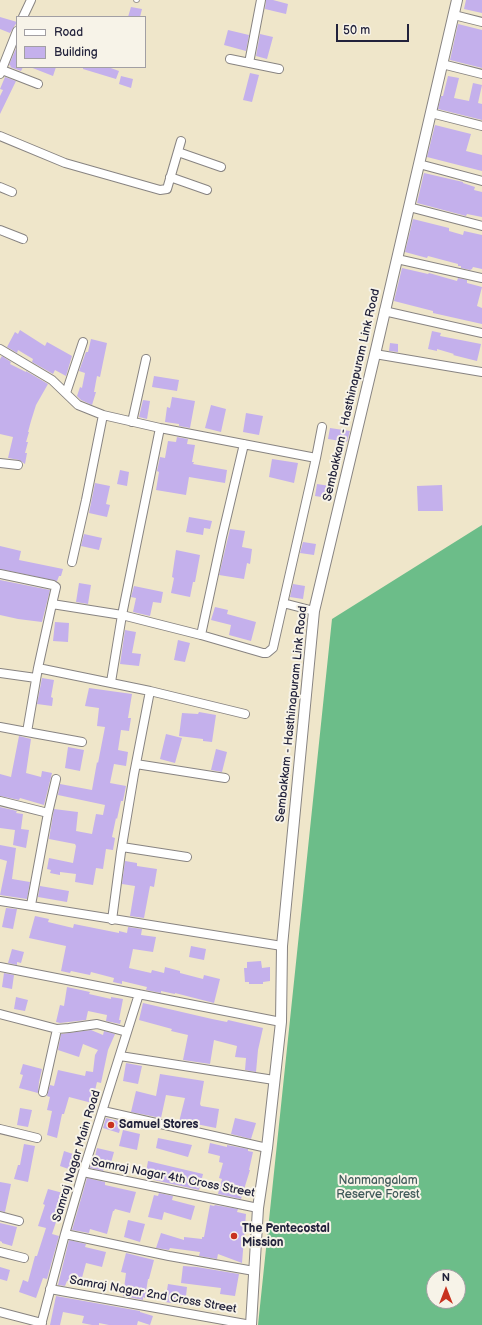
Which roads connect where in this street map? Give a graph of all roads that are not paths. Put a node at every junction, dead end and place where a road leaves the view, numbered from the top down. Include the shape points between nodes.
1 (31, 0) edge
2 (261, 0) edge
3 (457, 0) edge
4 (454, 15) junction
5 (24, 16) edge
6 (482, 22) edge
7 (16, 34) edge
8 (230, 59) dead end
9 (249, 63) junction
10 (442, 64) junction
11 (279, 69) dead end
12 (1, 72) edge
13 (482, 74) edge
14 (38, 84) dead end
15 (431, 113) junction
16 (482, 126) edge
17 (0, 136) edge
18 (181, 141) dead end
19 (178, 152) junction
20 (419, 164) junction
21 (221, 167) dead end
22 (170, 177) junction
23 (482, 181) edge
24 (0, 187) edge
25 (207, 190) dead end
26 (12, 192) dead end
27 (409, 207) junction
28 (482, 226) edge
29 (0, 230) edge
30 (23, 239) dead end
31 (397, 259) junction
32 (482, 278) edge
33 (384, 311) junction
34 (482, 334) edge
35 (83, 342) dead end
36 (0, 349) edge
37 (375, 354) junction
38 (146, 360) dead end
39 (482, 372) edge
40 (66, 393) junction
41 (103, 415) junction
42 (132, 422) junction
43 (322, 427) dead end
44 (160, 428) junction
45 (244, 444) junction
46 (316, 458) junction
47 (0, 463) edge
48 (18, 465) dead end
49 (72, 562) dead end
50 (0, 574) edge
51 (283, 603) junction
52 (52, 604) junction
53 (314, 611) junction
54 (122, 615) junction
55 (201, 635) junction
56 (38, 668) junction
57 (0, 673) edge
58 (36, 678) junction
59 (111, 682) junction
60 (150, 691) junction
61 (245, 714) dead end
62 (0, 727) edge
63 (27, 732) junction
64 (82, 742) dead end
65 (136, 764) junction
66 (225, 778) dead end
67 (56, 779) dead end
68 (0, 801) edge
69 (48, 813) junction
70 (122, 847) junction
71 (187, 857) dead end
72 (0, 901) edge
73 (31, 906) junction
74 (112, 920) junction
75 (282, 946) junction
76 (0, 967) edge
77 (139, 994) junction
78 (0, 1014) edge
79 (281, 1022) junction
80 (57, 1029) junction
81 (127, 1032) junction
82 (120, 1056) junction
83 (274, 1080) junction
84 (43, 1092) dead end
85 (103, 1111) junction
86 (0, 1128) edge
87 (36, 1138) dead end
88 (267, 1148) junction
89 (83, 1172) junction
90 (258, 1208) junction
91 (0, 1216) edge
92 (19, 1221) dead end
93 (65, 1234) junction
94 (0, 1252) edge
95 (24, 1258) dead end
96 (254, 1271) junction
97 (50, 1289) junction
98 (0, 1312) edge
99 (41, 1324) edge
100 (251, 1325) edge

1 - 5 street
2 - 9 street
3 - 4 street, Sembakkam - Hasthinapuram Link Road
4 - 6 street
4 - 10 street, Sembakkam - Hasthinapuram Link Road
7 - 12 street
8 - 9 street
9 - 11 street
10 - 13 street
10 - 15 street, Sembakkam - Hasthinapuram Link Road
12 - 14 street
15 - 16 street
15 - 20 street, Sembakkam - Hasthinapuram Link Road
17 - 22 street via 66,162 160,190 167,190
18 - 19 street
19 - 21 street
19 - 22 street
20 - 23 street
20 - 27 street, Sembakkam - Hasthinapuram Link Road
22 - 25 street
24 - 26 street
27 - 28 street
27 - 31 street, Sembakkam - Hasthinapuram Link Road
29 - 30 street
31 - 32 street
31 - 33 street, Sembakkam - Hasthinapuram Link Road
33 - 34 street
33 - 37 street, Sembakkam - Hasthinapuram Link Road
35 - 40 street
36 - 40 street via 52,380
37 - 39 street
37 - 53 street, Sembakkam - Hasthinapuram Link Road
38 - 42 street
40 - 41 street via 78,405
41 - 42 street
41 - 49 street
42 - 44 street
43 - 46 street
44 - 45 street
44 - 54 street
45 - 46 street
45 - 55 street
46 - 51 street
47 - 48 street
50 - 52 street via 53,585 56,587
51 - 53 street
51 - 55 street via 273,648 267,653
52 - 54 street
52 - 56 street
53 - 75 street, Sembakkam - Hasthinapuram Link Road
54 - 55 street
54 - 59 street
56 - 58 street
56 - 59 street
57 - 58 street
58 - 63 street
59 - 60 street
60 - 61 street
60 - 65 street
62 - 63 street
63 - 64 street
65 - 66 street
65 - 70 street
67 - 69 street
68 - 69 street
69 - 73 street
70 - 71 street
70 - 74 street
72 - 73 street
73 - 74 street
74 - 75 street
75 - 79 street, Sembakkam - Hasthinapuram Link Road
76 - 77 street
77 - 79 street
77 - 81 street, Samraj Nagar Main Road
78 - 80 street
79 - 83 street, Sembakkam - Hasthinapuram Link Road
80 - 81 street via 97,1024
80 - 84 street
81 - 82 street, Samraj Nagar Main Road
82 - 83 street
82 - 85 street, Samraj Nagar Main Road
83 - 88 street, Sembakkam - Hasthinapuram Link Road
85 - 88 street
85 - 89 street, Samraj Nagar Main Road
86 - 87 street
88 - 90 street, Sembakkam - Hasthinapuram Link Road
89 - 90 street, Samraj Nagar 4th Cross Street
89 - 93 street, Samraj Nagar Main Road
90 - 96 street, Sembakkam - Hasthinapuram Link Road
91 - 92 street
93 - 96 street
93 - 97 street, Samraj Nagar Main Road
94 - 95 street
96 - 100 street, Sembakkam - Hasthinapuram Link Road
97 - 99 street, Samraj Nagar Main Road
97 - 100 street, Samraj Nagar 2nd Cross Street
98 - 99 street

